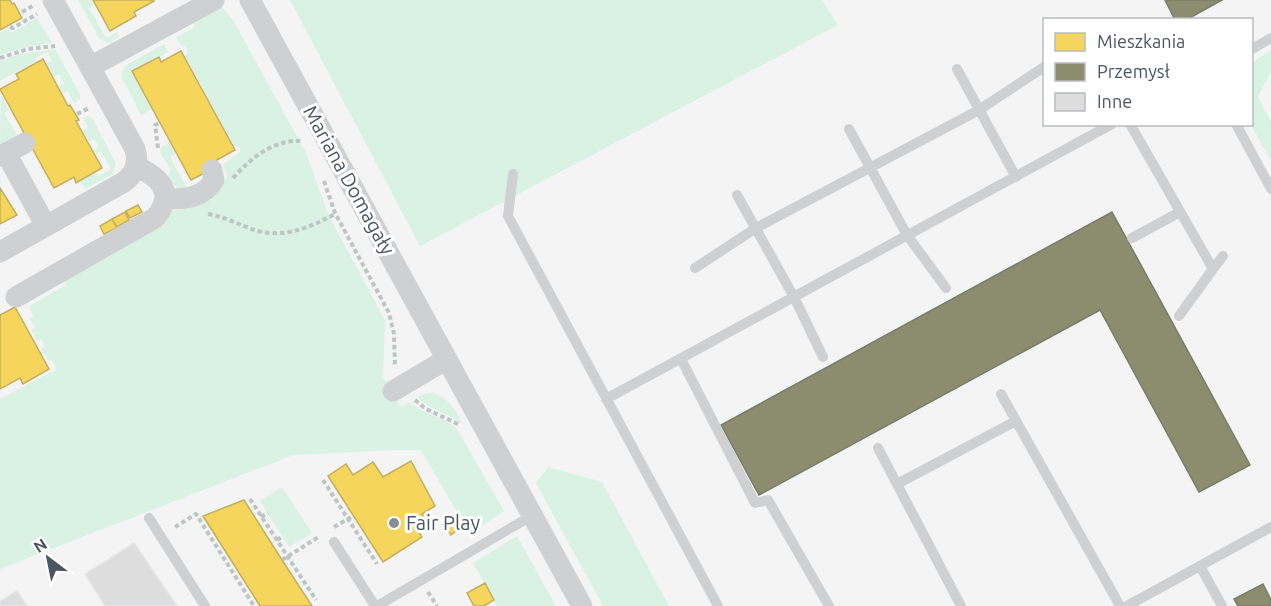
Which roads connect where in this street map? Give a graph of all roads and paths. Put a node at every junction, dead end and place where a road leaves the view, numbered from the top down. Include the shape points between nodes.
1 (214, 0) edge
2 (250, 0) edge
3 (44, 3) edge
4 (22, 12) dead end
5 (35, 15) dead end
6 (10, 27) dead end
7 (1271, 38) edge
8 (62, 46) dead end
9 (1253, 48) edge
10 (0, 58) edge
11 (90, 67) junction
12 (1043, 68) edge
13 (957, 69) dead end
14 (91, 107) dead end
15 (979, 110) junction
16 (77, 114) dead end
17 (1108, 126) edge
18 (1131, 126) edge
19 (1237, 126) edge
20 (148, 129) dead end
21 (849, 129) dead end
22 (300, 141) dead end
23 (25, 142) dead end
24 (3, 154) edge
25 (159, 154) dead end
26 (136, 166) junction
27 (869, 166) junction
28 (212, 170) dead end
29 (513, 174) dead end
30 (1016, 177) junction
31 (230, 182) dead end
32 (1271, 189) edge
33 (737, 195) dead end
34 (166, 199) junction
35 (202, 212) dead end
36 (1180, 212) junction
37 (335, 213) dead end
38 (46, 226) junction
39 (756, 228) junction
40 (908, 236) junction
41 (1132, 238) dead end
42 (0, 252) edge
43 (1223, 256) dead end
44 (695, 268) dead end
45 (1213, 269) junction
46 (946, 288) dead end
47 (16, 297) dead end
48 (794, 297) junction
49 (389, 313) dead end
50 (1179, 316) dead end
51 (823, 357) dead end
52 (447, 359) junction
53 (681, 359) junction
54 (400, 370) dead end
55 (393, 391) dead end
56 (1001, 394) dead end
57 (415, 395) dead end
58 (606, 399) junction
59 (1016, 421) junction
60 (460, 426) dead end
61 (878, 448) dead end
62 (323, 480) dead end
63 (897, 484) junction
64 (250, 499) dead end
65 (268, 513) dead end
66 (533, 515) junction
67 (261, 517) junction
68 (150, 518) dead end
69 (175, 527) dead end
70 (1271, 527) edge
71 (283, 536) dead end
72 (277, 540) junction
73 (334, 542) dead end
74 (377, 564) dead end
75 (1200, 566) junction
76 (426, 588) dead end
77 (316, 600) dead end
78 (206, 606) edge
79 (254, 606) edge
80 (376, 606) edge
81 (437, 606) edge
82 (582, 606) edge
83 (718, 606) edge
84 (829, 606) edge
85 (961, 606) edge
86 (1120, 606) edge
87 (1126, 606) edge
88 (1221, 606) edge

1 - 11 street
2 - 52 street, Mariana Domagały
3 - 4 path
3 - 11 street
5 - 6 path
7 - 9 lane
8 - 10 path via 28,48
11 - 26 street via 135,149
12 - 15 lane
13 - 15 lane
14 - 16 path
15 - 27 lane
15 - 30 lane
17 - 30 lane
18 - 36 lane
19 - 32 lane
20 - 25 path via 158,124
21 - 27 lane
22 - 31 path via 281,142 258,153
23 - 24 street
24 - 38 street
26 - 34 street via 159,181
26 - 38 street via 124,182
27 - 39 lane
27 - 40 lane
28 - 34 street via 214,180 207,189 187,199
29 - 58 lane via 508,216
30 - 40 lane
33 - 39 lane
34 - 47 street via 155,218
35 - 37 path via 273,232 310,227
36 - 41 lane
36 - 45 lane
38 - 42 street
39 - 44 lane
39 - 48 lane
40 - 46 lane
40 - 48 lane
43 - 45 lane
45 - 50 lane
48 - 51 lane
48 - 53 lane
49 - 54 path via 395,338 394,366
52 - 55 street
52 - 66 street, Mariana Domagały
53 - 58 lane
53 - 84 lane via 755,503 768,500
56 - 59 lane
57 - 60 path via 420,405
58 - 83 lane
59 - 63 lane
59 - 86 lane
61 - 63 lane
62 - 74 path
63 - 85 lane
64 - 67 path
65 - 67 path
66 - 80 lane
66 - 82 street, Mariana Domagały
67 - 72 path
68 - 78 lane
69 - 79 path via 196,514
70 - 75 lane
71 - 72 path
72 - 77 path
73 - 80 lane
75 - 87 lane
75 - 88 lane
76 - 81 path

